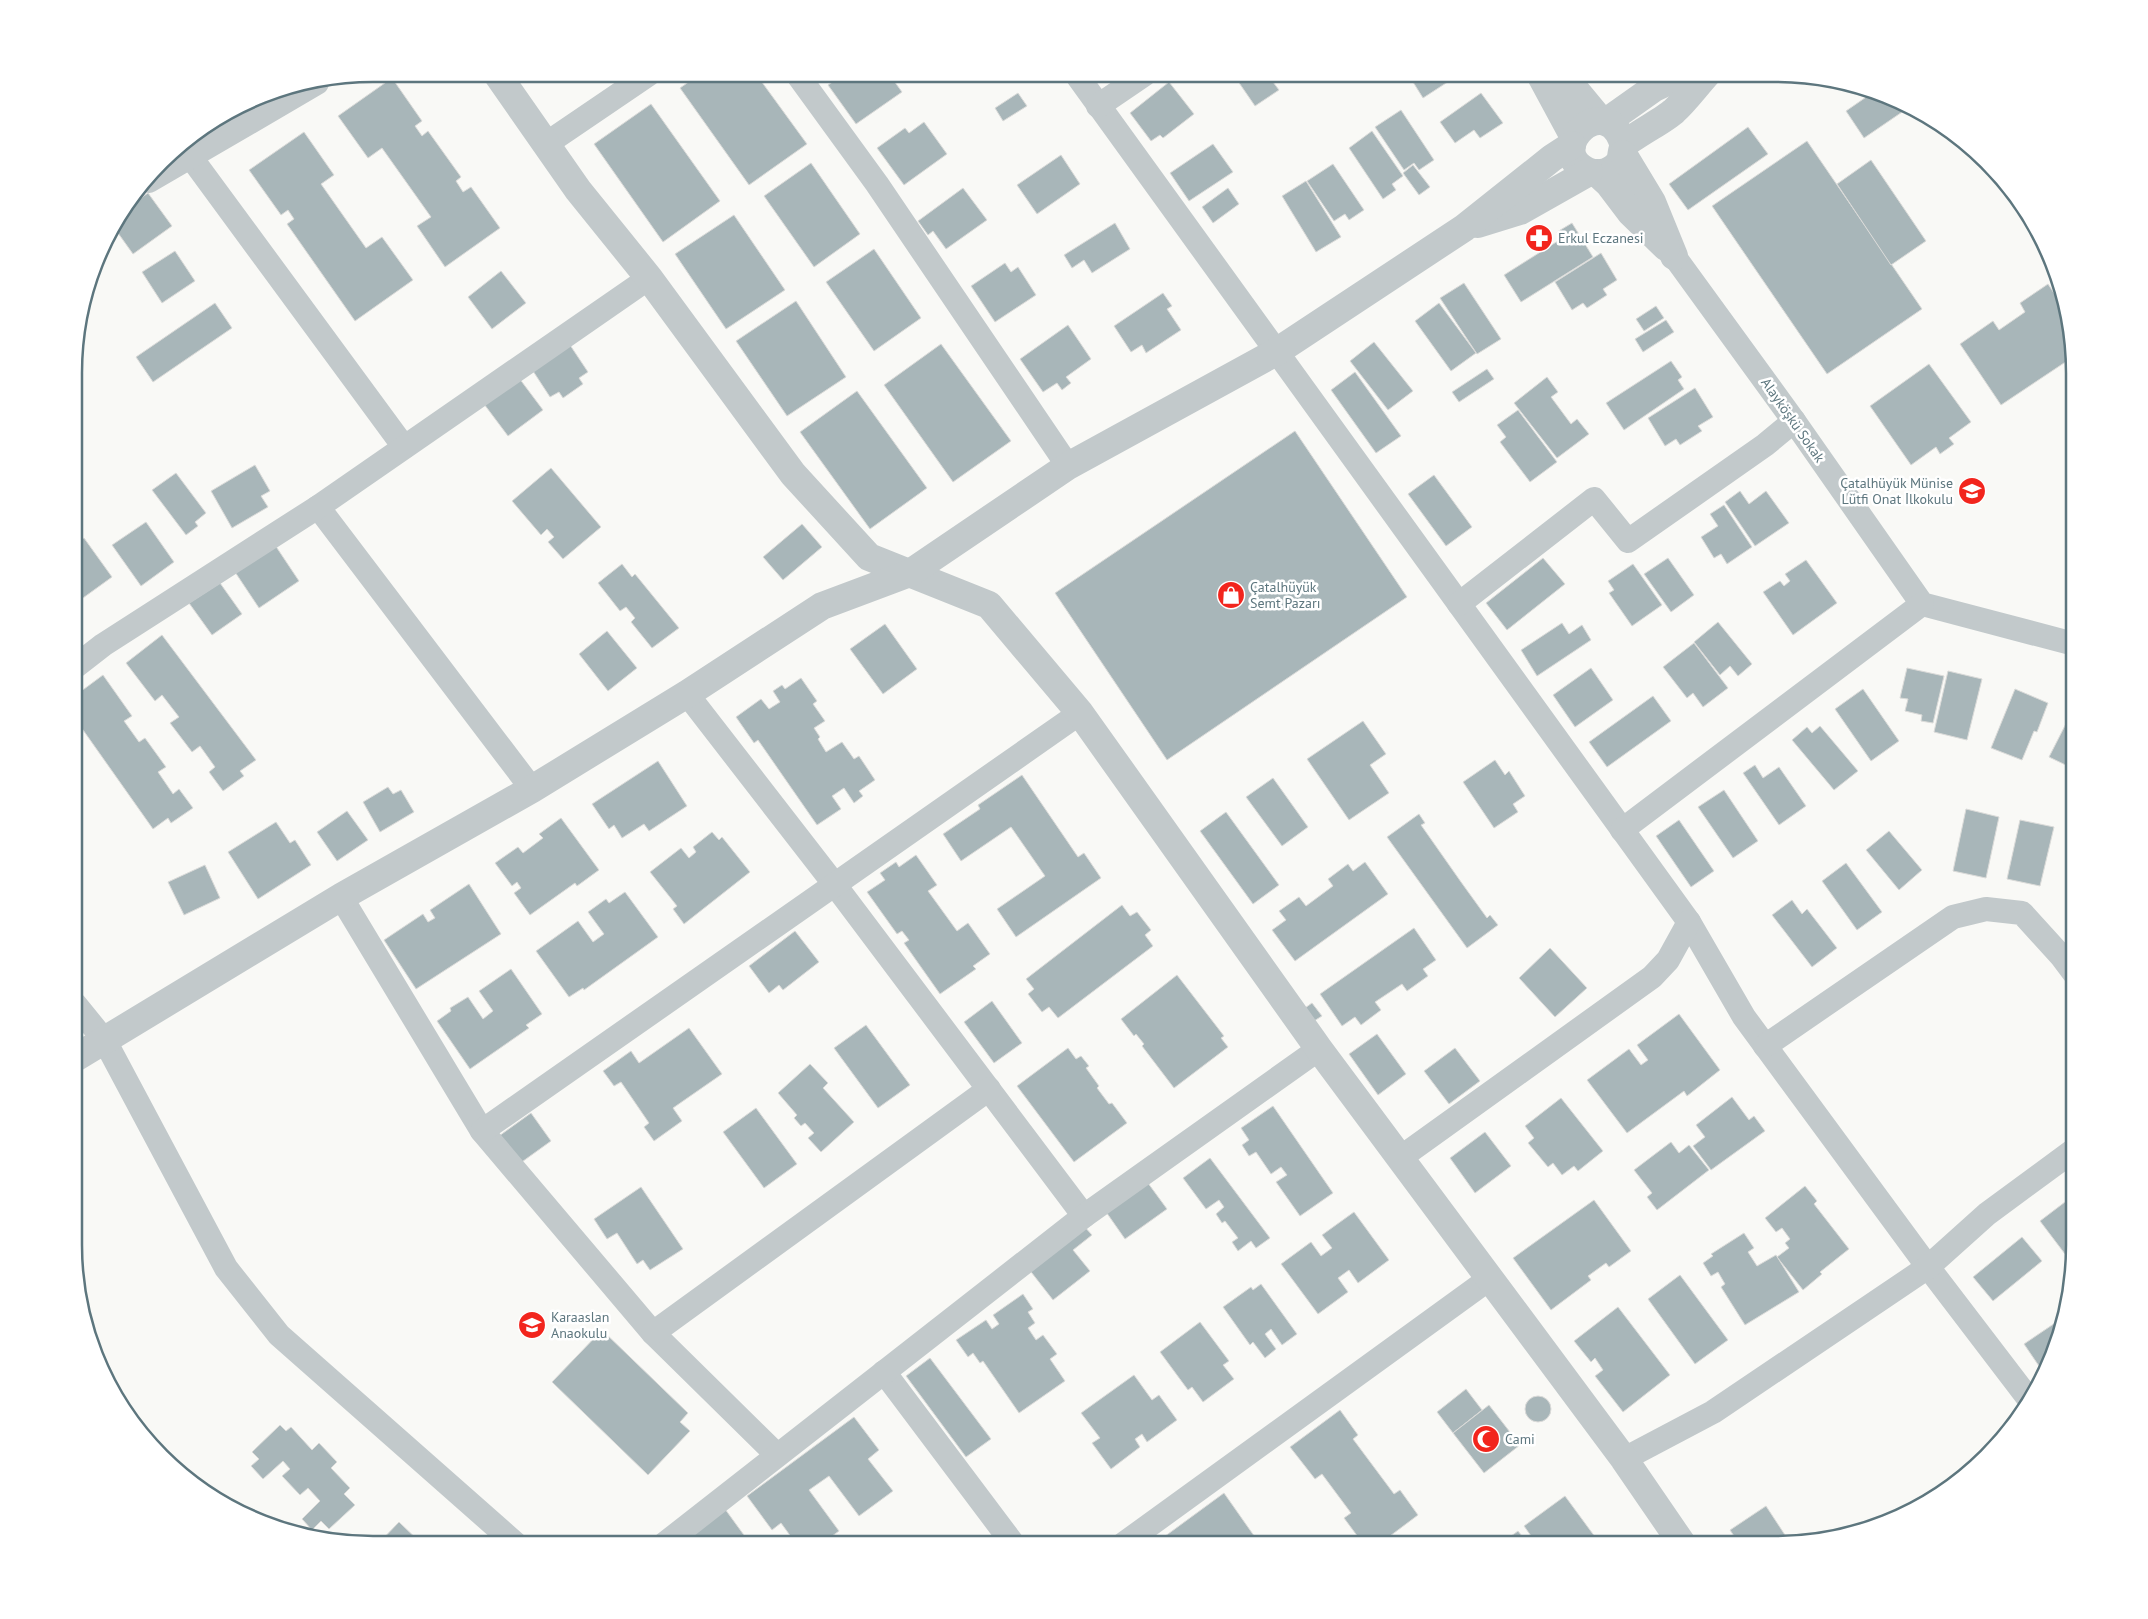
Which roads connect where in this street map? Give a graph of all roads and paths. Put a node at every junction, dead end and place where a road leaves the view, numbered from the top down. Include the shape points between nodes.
1 (503, 82) edge
2 (636, 82) edge
3 (803, 82) edge
4 (1082, 82) edge
5 (1133, 82) edge
6 (1544, 82) edge
7 (1569, 82) edge
8 (1667, 82) edge
9 (1700, 82) edge
10 (302, 91) edge
11 (1098, 106) junction
12 (1603, 122) junction
13 (1573, 141) junction
14 (546, 144) junction
15 (1624, 150) junction
16 (190, 156) junction
17 (165, 171) edge
18 (1593, 172) junction
19 (1464, 228) junction
20 (1674, 256) junction
21 (649, 278) junction
22 (1276, 352) junction
23 (1794, 420) junction
24 (404, 447) junction
25 (1068, 466) junction
26 (318, 507) junction
27 (910, 573) junction
28 (1459, 604) junction
29 (1922, 604) junction
30 (2066, 642) edge
31 (82, 661) edge
32 (687, 694) junction
33 (1080, 713) junction
34 (532, 790) junction
35 (1622, 830) junction
36 (835, 885) junction
37 (341, 897) junction
38 (1689, 922) junction
39 (2066, 962) edge
40 (82, 1013) edge
41 (105, 1041) junction
42 (1765, 1046) junction
43 (1319, 1049) junction
44 (82, 1054) edge
45 (989, 1089) junction
46 (482, 1132) junction
47 (2066, 1156) edge
48 (1400, 1158) junction
49 (1084, 1216) junction
50 (1928, 1267) junction
51 (1489, 1279) junction
52 (653, 1333) junction
53 (884, 1372) junction
54 (2025, 1394) edge
55 (776, 1455) junction
56 (1624, 1459) junction
57 (507, 1536) edge
58 (674, 1536) edge
59 (1007, 1536) edge
60 (1134, 1536) edge
61 (1677, 1536) edge

1 - 14 street
2 - 14 street
3 - 25 street via 877,184
4 - 11 street
5 - 11 street
6 - 13 street
7 - 12 street
8 - 12 street
9 - 15 street via 1674,112
10 - 16 street
11 - 22 street
12 - 13 street via 1585,124
12 - 15 street via 1618,130
13 - 18 street via 1576,161
13 - 19 street
14 - 21 street via 578,190
15 - 18 street via 1620,162 1613,168 1606,172
15 - 20 street via 1652,202
16 - 17 street
16 - 24 street
18 - 19 street via 1520,211
18 - 20 street via 1609,184 1631,213
19 - 22 street
20 - 23 street, Alayköşkü Sokak
21 - 24 street
21 - 27 street via 793,474 869,557
22 - 25 street
22 - 28 street
23 - 28 street via 1765,445 1628,541 1594,499
23 - 29 street, Alayköşkü Sokak
24 - 26 street
25 - 27 street
26 - 31 street
26 - 34 street
27 - 32 street via 822,606
27 - 33 street via 989,604
28 - 35 street
29 - 30 street
29 - 35 street
32 - 34 street
32 - 36 street
33 - 36 street
33 - 43 street
34 - 37 street
35 - 38 street
36 - 45 street
36 - 46 street
37 - 41 street
37 - 46 street
38 - 42 street via 1744,1017
38 - 48 street via 1668,960 1652,977
39 - 42 street via 2022,913 1986,909 1953,917
40 - 41 street
41 - 44 street
41 - 57 street via 226,1268 279,1335
42 - 50 street
43 - 48 street
43 - 49 street
45 - 49 street
45 - 52 street
46 - 52 street
47 - 50 street via 1987,1214
48 - 51 street
49 - 53 street
50 - 54 street
50 - 56 street via 1713,1412
51 - 56 street
51 - 60 street
52 - 55 street
53 - 55 street
53 - 59 street
55 - 58 street
56 - 61 street

